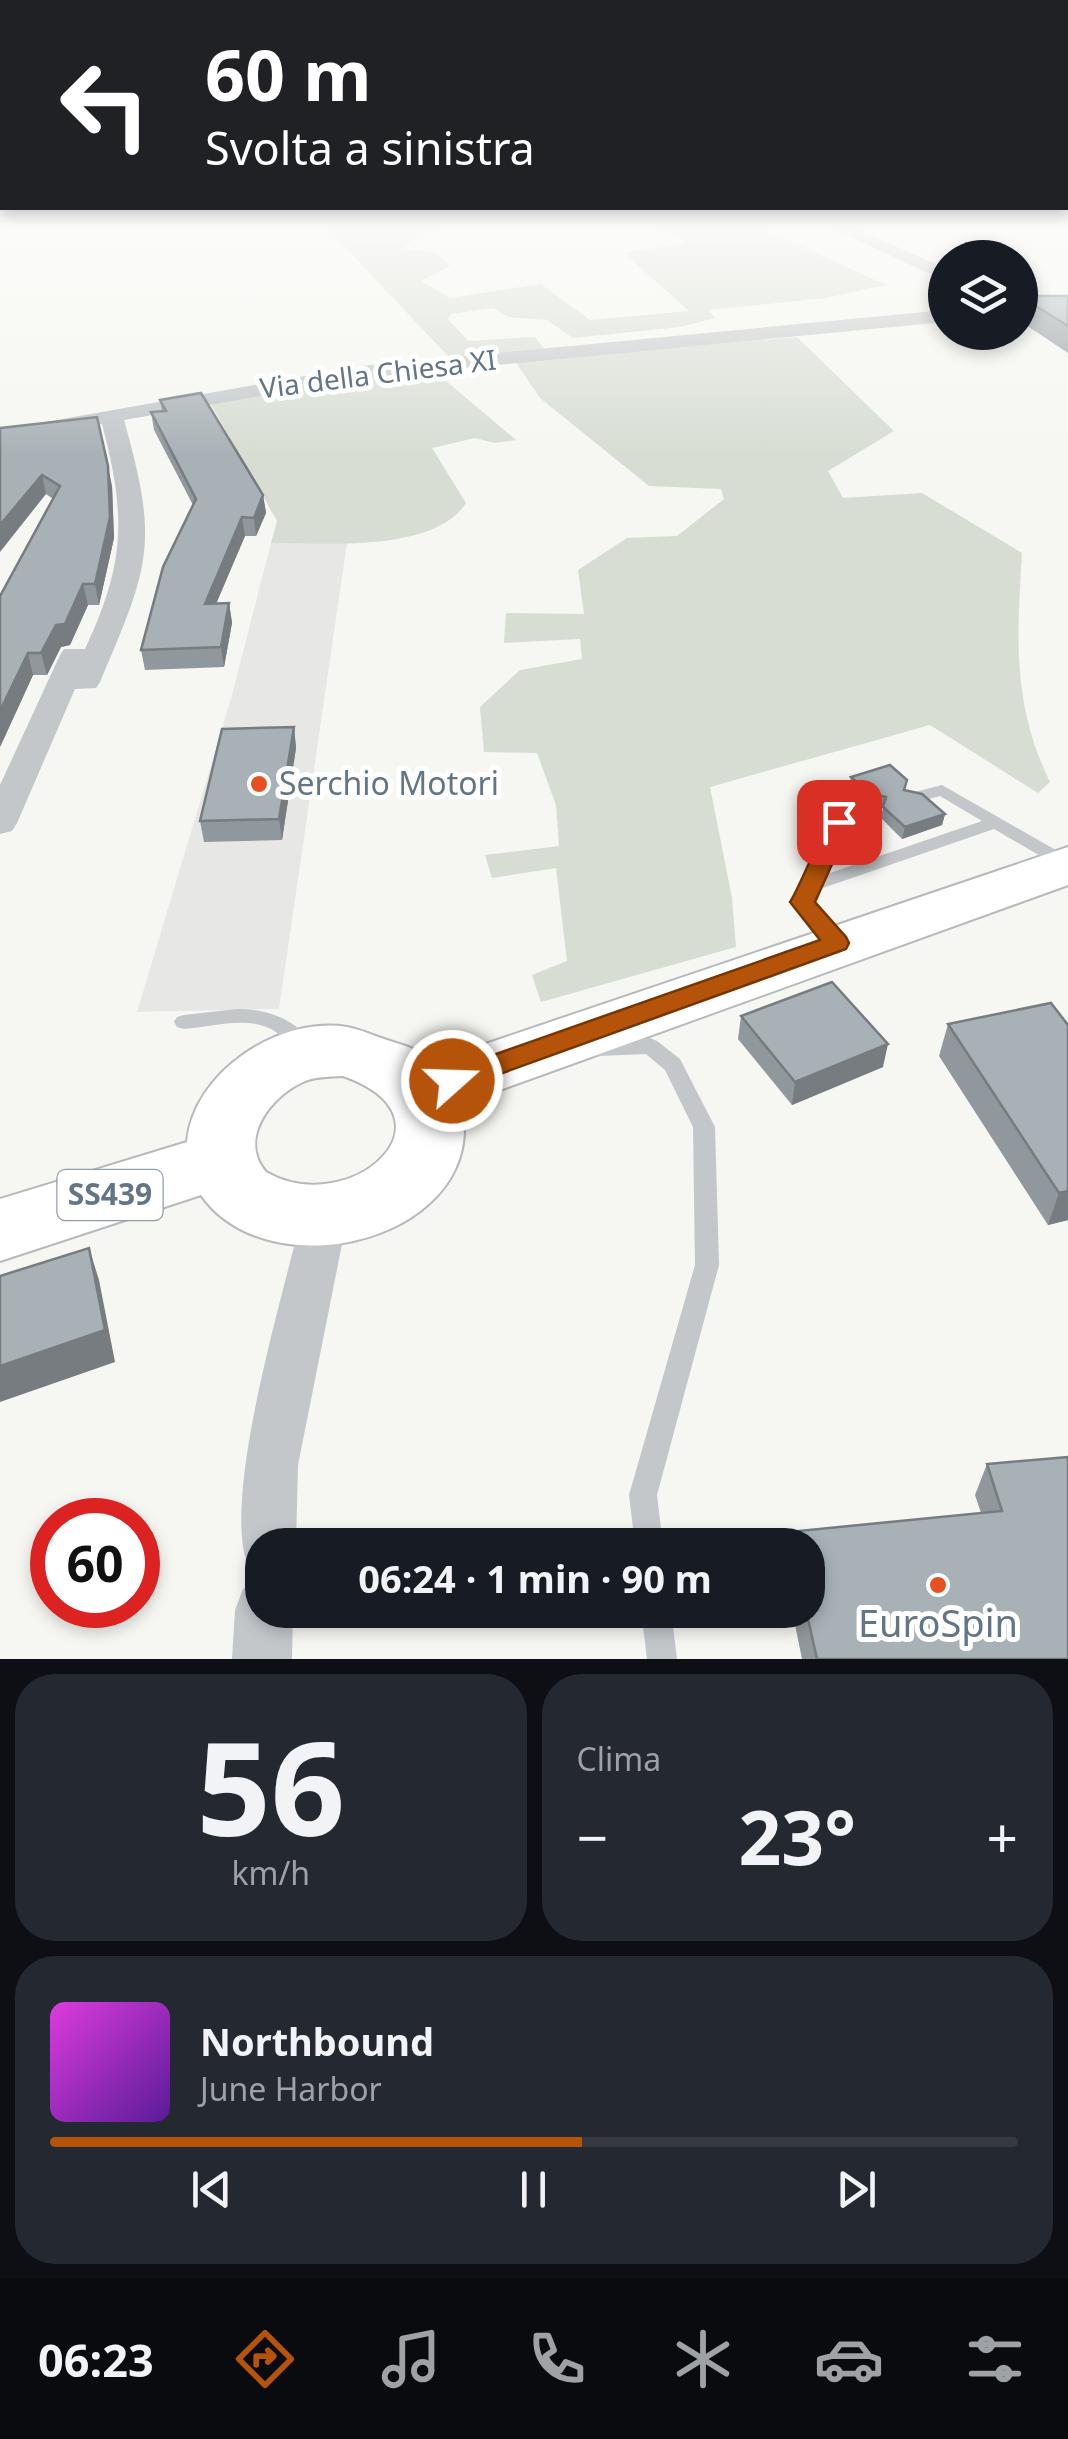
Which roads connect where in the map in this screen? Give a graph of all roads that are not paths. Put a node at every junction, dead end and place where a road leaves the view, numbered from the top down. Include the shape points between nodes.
1 (928, 318) edge
2 (111, 415) junction
3 (0, 436) edge
4 (912, 798) edge
5 (873, 811) dead end
6 (996, 822) junction
7 (0, 823) edge
8 (1068, 865) edge
9 (814, 886) junction
10 (837, 943) junction
11 (184, 1022) dead end
12 (311, 1054) junction
13 (452, 1081) junction
14 (221, 1160) junction
15 (324, 1219) junction
16 (0, 1230) edge
17 (269, 1528) edge
18 (646, 1528) edge
19 (263, 1628) edge
20 (658, 1628) edge
21 (262, 1659) edge
22 (662, 1659) edge

1 - 2 street, Via della Chiesa XI via 362,372
2 - 3 street, Via della Chiesa XI
2 - 7 street via 134,511 129,580
4 - 6 lane via 942,790
5 - 9 lane via 839,822
6 - 8 lane
6 - 9 lane
8 - 10 main road
9 - 10 lane via 802,902
10 - 13 main road
11 - 12 lane via 266,1016 290,1026
12 - 13 main road via 345,1051
12 - 14 main road via 278,1064 250,1083 220,1132
13 - 15 main road via 433,1116 418,1171 362,1211
13 - 18 lane via 586,1048 650,1046 674,1064 704,1127 708,1264 642,1495
14 - 15 main road via 234,1185 257,1205
14 - 16 main road, SS439
15 - 17 street via 272,1465
19 - 21 street
20 - 22 lane

